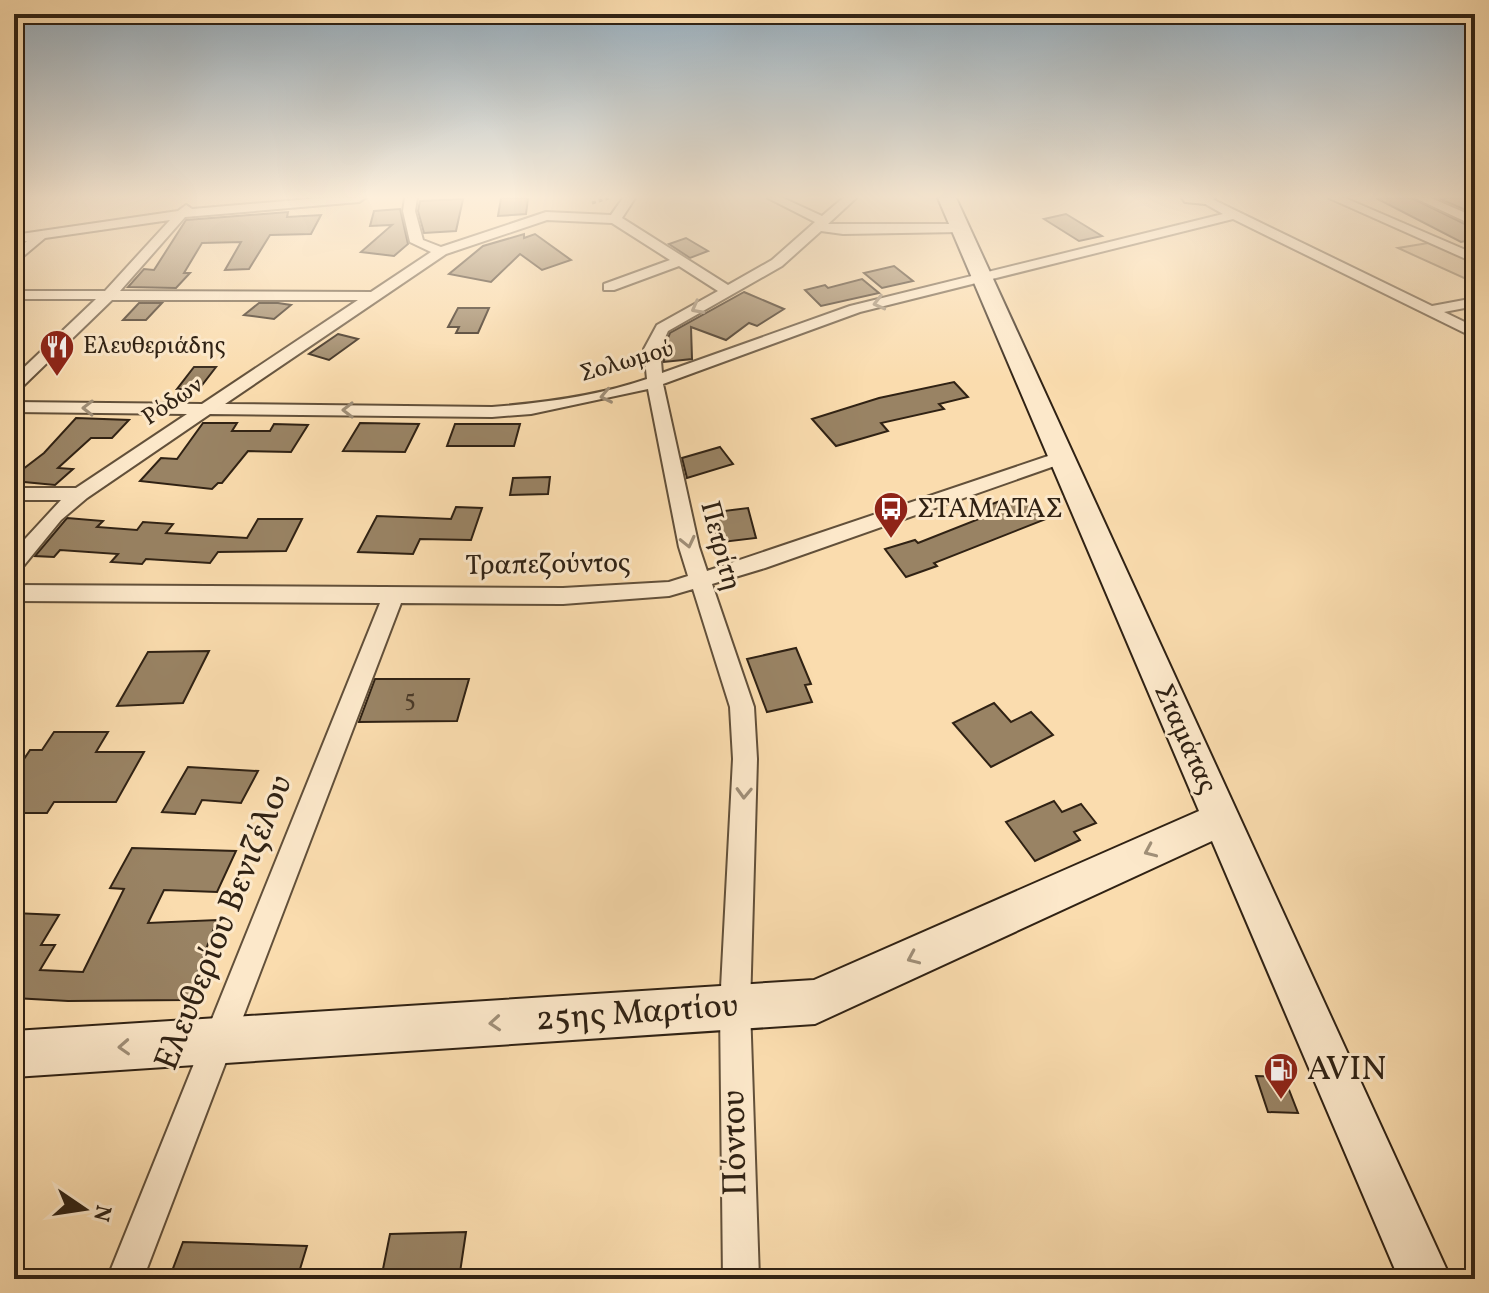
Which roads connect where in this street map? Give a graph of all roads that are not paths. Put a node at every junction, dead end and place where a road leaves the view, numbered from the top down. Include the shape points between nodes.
1 (142, 258) edge
2 (430, 258) edge
3 (676, 258) edge
4 (782, 258) edge
5 (974, 258) edge
6 (1058, 258) edge
7 (1322, 258) edge
8 (680, 261) junction
9 (982, 277) junction
10 (609, 287) dead end
11 (728, 291) junction
12 (14, 295) edge
13 (108, 296) junction
14 (374, 296) junction
15 (1474, 302) edge
16 (1430, 311) junction
17 (1475, 333) edge
18 (655, 382) junction
19 (14, 386) edge
20 (14, 407) edge
21 (206, 409) junction
22 (1060, 458) junction
23 (14, 494) edge
24 (80, 494) junction
25 (14, 564) edge
26 (698, 582) junction
27 (14, 593) edge
28 (394, 593) junction
29 (1221, 819) junction
30 (735, 1007) junction
31 (216, 1042) junction
32 (14, 1054) edge
33 (125, 1279) edge
34 (741, 1279) edge
35 (1425, 1279) edge

1 - 13 street
2 - 14 street, Ρόδων
3 - 8 street
4 - 11 street, Πετρίτη
5 - 9 street, Σταμάτας
6 - 9 street, Σολωμού
7 - 16 street
8 - 10 street
8 - 11 street
9 -> 18 street, Σολωμού via 855,309
9 - 22 street, Σταμάτας
11 -> 18 street, Πετρίτη via 662,328 652,349
12 - 13 street
13 - 14 street
13 - 19 street
14 - 21 street, Ρόδων
15 - 16 street
16 - 17 street
18 -> 21 street, Σολωμού via 571,403 492,412
18 -> 26 street, Πετρίτη
21 -> 20 street, Σολωμού
21 - 24 street, Ρόδων
22 - 26 street, Τραπεζούντος
22 - 29 street, Σταμάτας
23 - 24 street
24 - 25 street, Ρόδων
26 - 28 street, Τραπεζούντος via 563,596
26 -> 30 street, Πετρίτη via 742,707 745,759
27 - 28 street, Τραπεζούντος
28 - 31 street, Ελευθερίου Βενιζέλου
29 -> 30 street, 25ης Μαρτίου via 815,1002
29 - 35 street, Σταμάτας
30 -> 31 street, 25ης Μαρτίου
30 - 34 street, Πόντου
31 -> 32 street, 25ης Μαρτίου
31 - 33 street, Ελευθερίου Βενιζέλου

